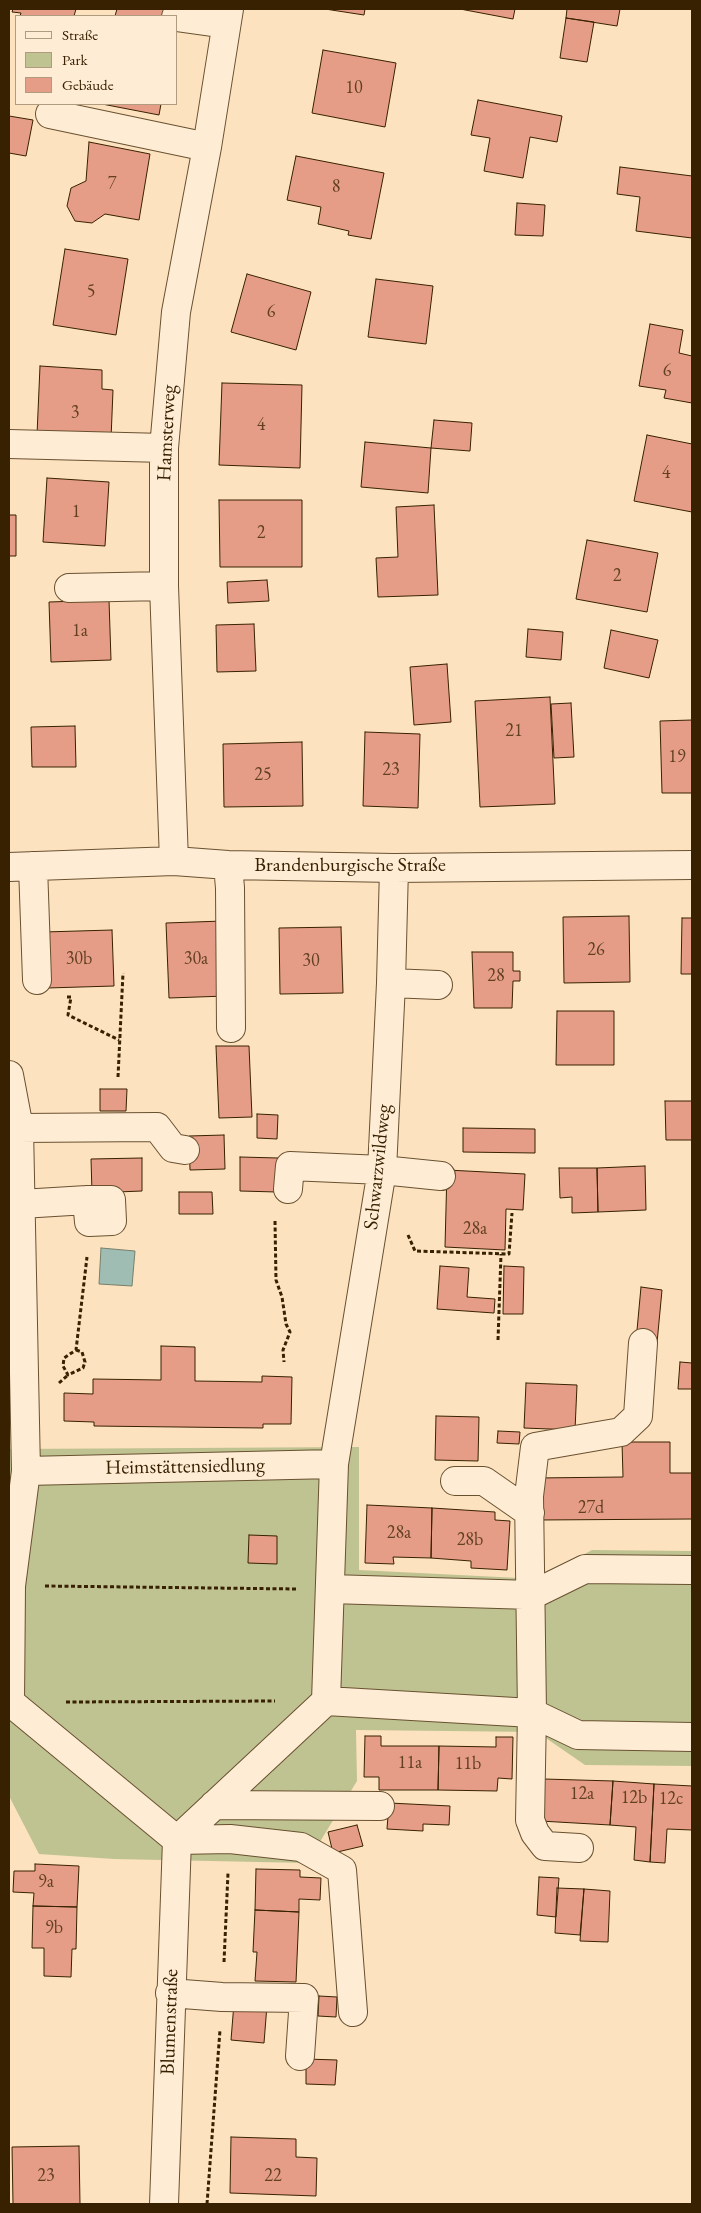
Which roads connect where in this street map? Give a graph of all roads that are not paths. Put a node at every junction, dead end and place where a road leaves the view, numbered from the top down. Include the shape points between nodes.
1 (178, 16) edge
2 (227, 17) edge
3 (50, 114) dead end
4 (207, 147) junction
5 (9, 444) edge
6 (164, 448) junction
7 (164, 586) junction
8 (69, 588) dead end
9 (174, 861) junction
10 (692, 865) edge
11 (21, 866) edge
12 (228, 866) junction
13 (394, 868) junction
14 (36, 980) road end
15 (391, 983) junction
16 (438, 985) dead end
17 (231, 1028) dead end
18 (9, 1075) edge
19 (19, 1128) junction
20 (185, 1150) dead end
21 (289, 1167) road end
22 (382, 1170) junction
23 (441, 1176) dead end
24 (21, 1204) junction
25 (88, 1211) road end
26 (643, 1343) dead end
27 (16, 1374) edge
28 (334, 1464) junction
29 (26, 1471) junction
30 (455, 1481) dead end
31 (530, 1513) junction
32 (692, 1570) edge
33 (10, 1586) edge
34 (330, 1589) junction
35 (532, 1595) junction
36 (326, 1701) junction
37 (10, 1702) edge
38 (532, 1713) junction
39 (692, 1737) edge
40 (214, 1805) junction
41 (380, 1806) dead end
42 (177, 1840) junction
43 (579, 1848) dead end
44 (170, 1993) junction
45 (353, 2012) dead end
46 (300, 2056) dead end
47 (164, 2204) edge

1 - 2 street
2 - 4 street, Hamsterweg
3 - 4 street
4 - 6 street, Hamsterweg via 176,312
5 - 6 street
6 - 7 street, Hamsterweg
7 - 8 street
7 - 9 street, Hamsterweg
9 - 11 street, Brandenburgische Straße
9 - 12 street, Brandenburgische Straße
10 - 13 street, Brandenburgische Straße
11 - 14 street
12 - 13 street, Brandenburgische Straße
12 - 17 street
13 - 15 street, Schwarzwildweg
15 - 16 street
15 - 22 street, Schwarzwildweg
18 - 19 street
19 - 20 street via 157,1127 173,1148
19 - 24 street
21 - 22 street
22 - 23 street
22 - 28 street, Schwarzwildweg
24 - 25 street
24 - 27 street
26 - 31 street via 638,1416 621,1432 535,1447
27 - 29 street
28 - 29 street, Heimstättensiedlung
28 - 34 street
29 - 33 street
30 - 31 street via 484,1481
31 - 35 street
32 - 35 street via 585,1569
33 - 37 street
34 - 35 street
34 - 36 street
35 - 38 street
36 - 38 street
36 - 40 street
37 - 42 street
38 - 39 street via 578,1735
38 - 43 street via 530,1820 545,1846
40 - 41 street
40 - 42 street
42 - 44 street, Blumenstraße
42 - 45 street via 230,1839 301,1847 342,1870
44 - 46 street via 304,1998
44 - 47 street, Blumenstraße

